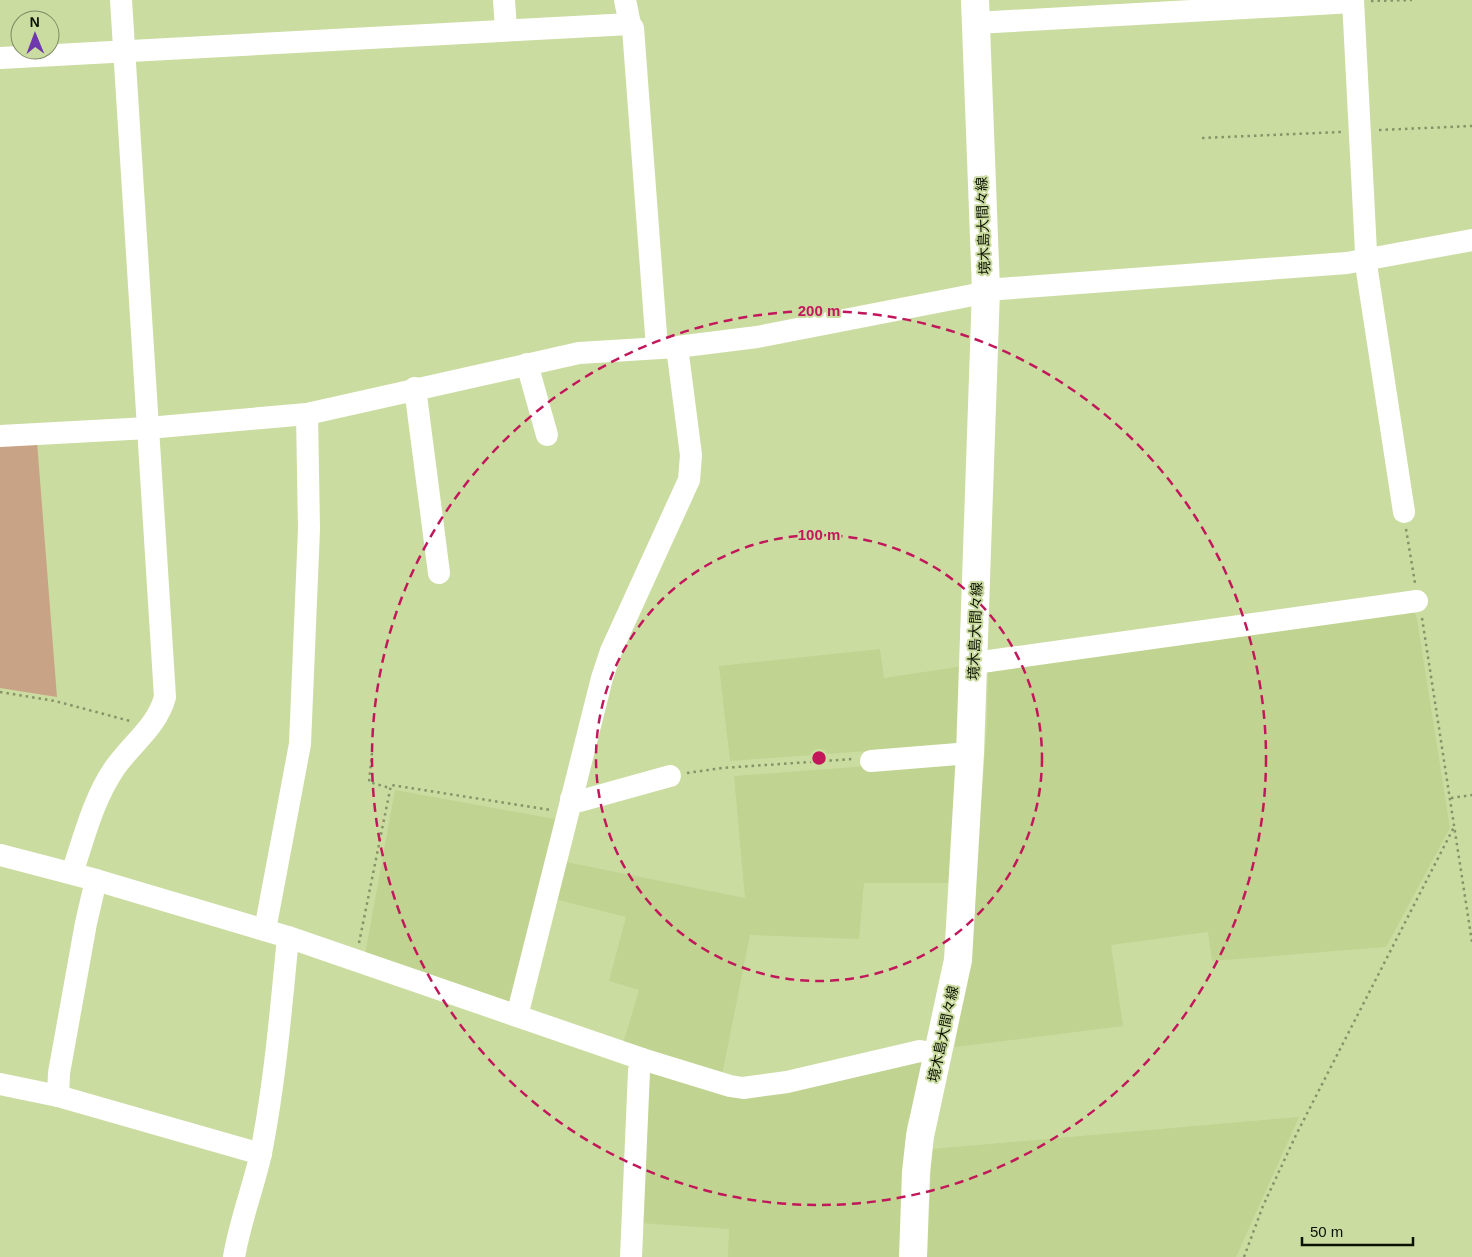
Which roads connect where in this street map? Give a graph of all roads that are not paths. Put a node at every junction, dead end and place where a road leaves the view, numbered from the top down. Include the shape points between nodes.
1 (121, 0) edge
2 (504, 0) edge
3 (625, 0) edge
4 (1353, 1) edge
5 (975, 11) edge
6 (630, 24) junction
7 (506, 29) junction
8 (124, 51) junction
9 (0, 58) edge
10 (1472, 240) edge
11 (1366, 261) junction
12 (986, 290) junction
13 (667, 347) junction
14 (527, 364) junction
15 (415, 388) junction
16 (307, 414) junction
17 (148, 428) junction
18 (547, 435) dead end
19 (0, 436) edge
20 (1404, 512) road end
21 (439, 573) dead end
22 (1417, 602) road end
23 (975, 663) junction
24 (970, 753) junction
25 (871, 761) road end
26 (670, 776) road end
27 (569, 806) junction
28 (0, 855) edge
29 (72, 873) junction
30 (96, 880) junction
31 (265, 930) junction
32 (288, 937) junction
33 (517, 1016) junction
34 (938, 1054) junction
35 (642, 1059) junction
36 (0, 1084) edge
37 (58, 1096) junction
38 (261, 1154) junction
39 (234, 1257) edge
40 (631, 1257) edge
41 (913, 1257) edge

1 - 8 street
2 - 7 street
3 - 6 street
4 - 5 street
4 - 11 street
5 - 12 main road, 境木島大間々線
6 - 7 street
6 - 13 street via 633,28
7 - 8 street
8 - 9 street
8 - 17 street
10 - 11 street
11 - 12 street
11 - 20 street
12 - 13 street via 757,336
12 - 23 main road, 境木島大間々線
13 - 14 street via 597,350
13 - 27 street via 691,456 690,480 611,651
14 - 15 street
14 - 18 street
15 - 16 street
15 - 21 street
16 - 17 street
16 - 31 street via 309,529 300,744
17 - 19 street
17 - 29 street via 165,697 161,712 104,786
22 - 23 street
23 - 24 main road, 境木島大間々線
24 - 25 street
24 - 34 main road, 境木島大間々線 via 958,960
26 - 27 street
27 - 33 street
28 - 29 street
29 - 30 street
30 - 31 street
30 - 37 street via 61,1064
31 - 32 street
32 - 33 street
32 - 38 street via 279,1033
33 - 35 street
34 - 35 street via 920,1051 787,1082 743,1088 714,1083
34 - 41 main road, 境木島大間々線 via 919,1145
35 - 40 street
36 - 37 street
37 - 38 street
38 - 39 street via 239,1227

